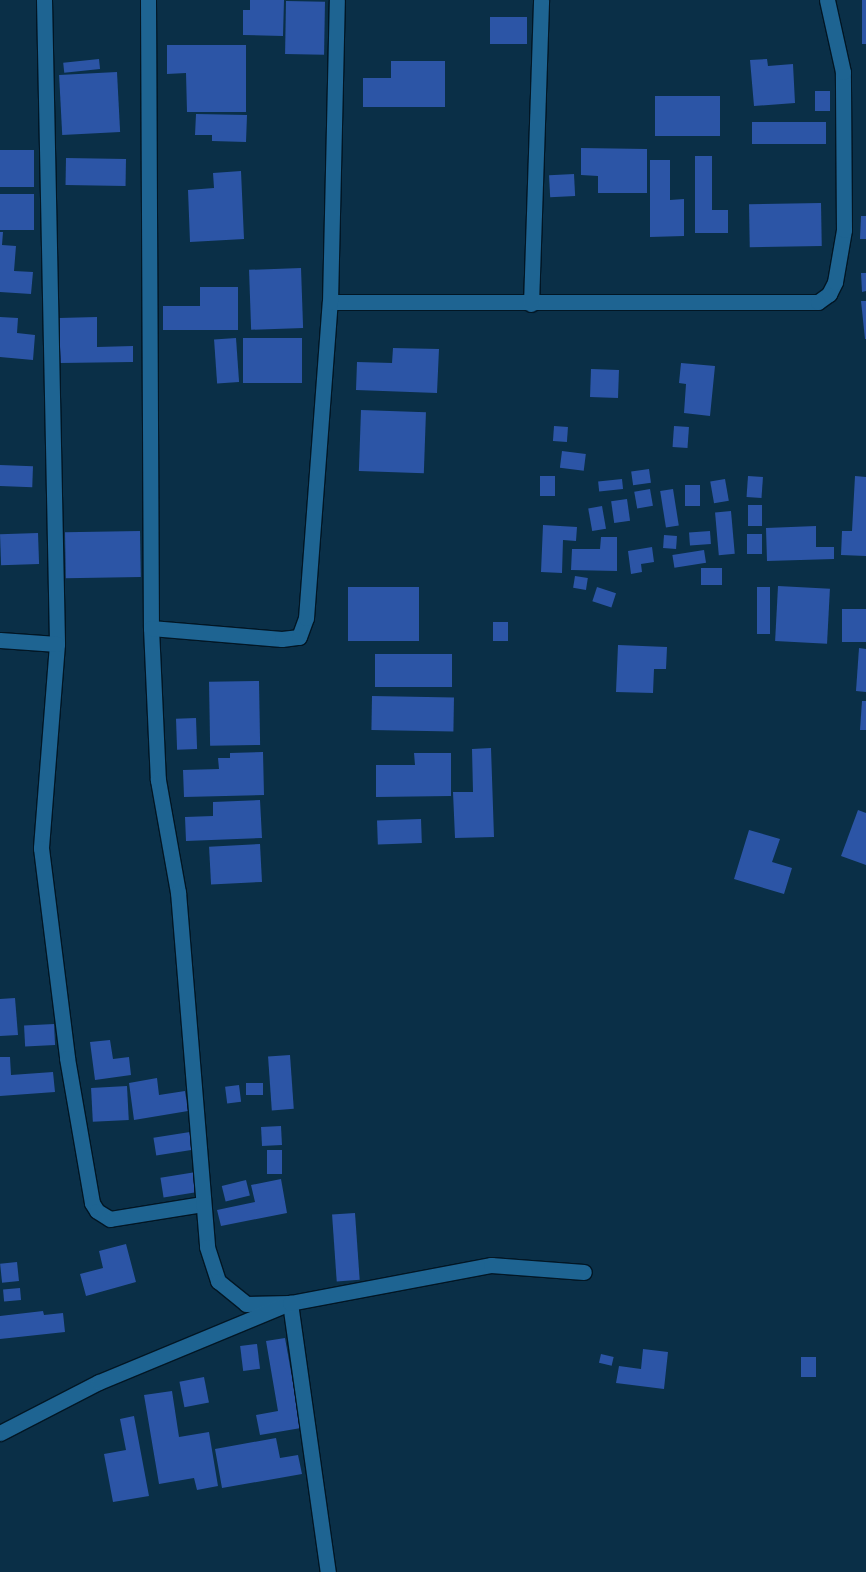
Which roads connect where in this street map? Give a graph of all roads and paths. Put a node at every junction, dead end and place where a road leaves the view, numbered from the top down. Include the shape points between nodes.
1 (44, 0) edge
2 (148, 0) edge
3 (337, 0) edge
4 (540, 0) edge
5 (827, 0) edge
6 (330, 302) junction
7 (531, 304) junction
8 (150, 628) junction
9 (0, 640) edge
10 (58, 644) junction
11 (203, 1204) junction
12 (584, 1272) dead end
13 (290, 1303) junction
14 (0, 1433) edge
15 (328, 1572) edge

1 - 10 street
2 - 8 street
3 - 6 street
4 - 7 street
5 - 7 street via 843,72 844,230 830,294 818,302
6 - 7 street
6 - 8 street via 306,618 299,637 264,638
8 - 11 street via 158,780 178,892
9 - 10 street
10 - 11 street via 41,848 67,1058 92,1203 103,1217 110,1219
11 - 13 street via 207,1247 218,1281 246,1304
12 - 13 street via 491,1265
13 - 14 street via 99,1382
13 - 15 street

